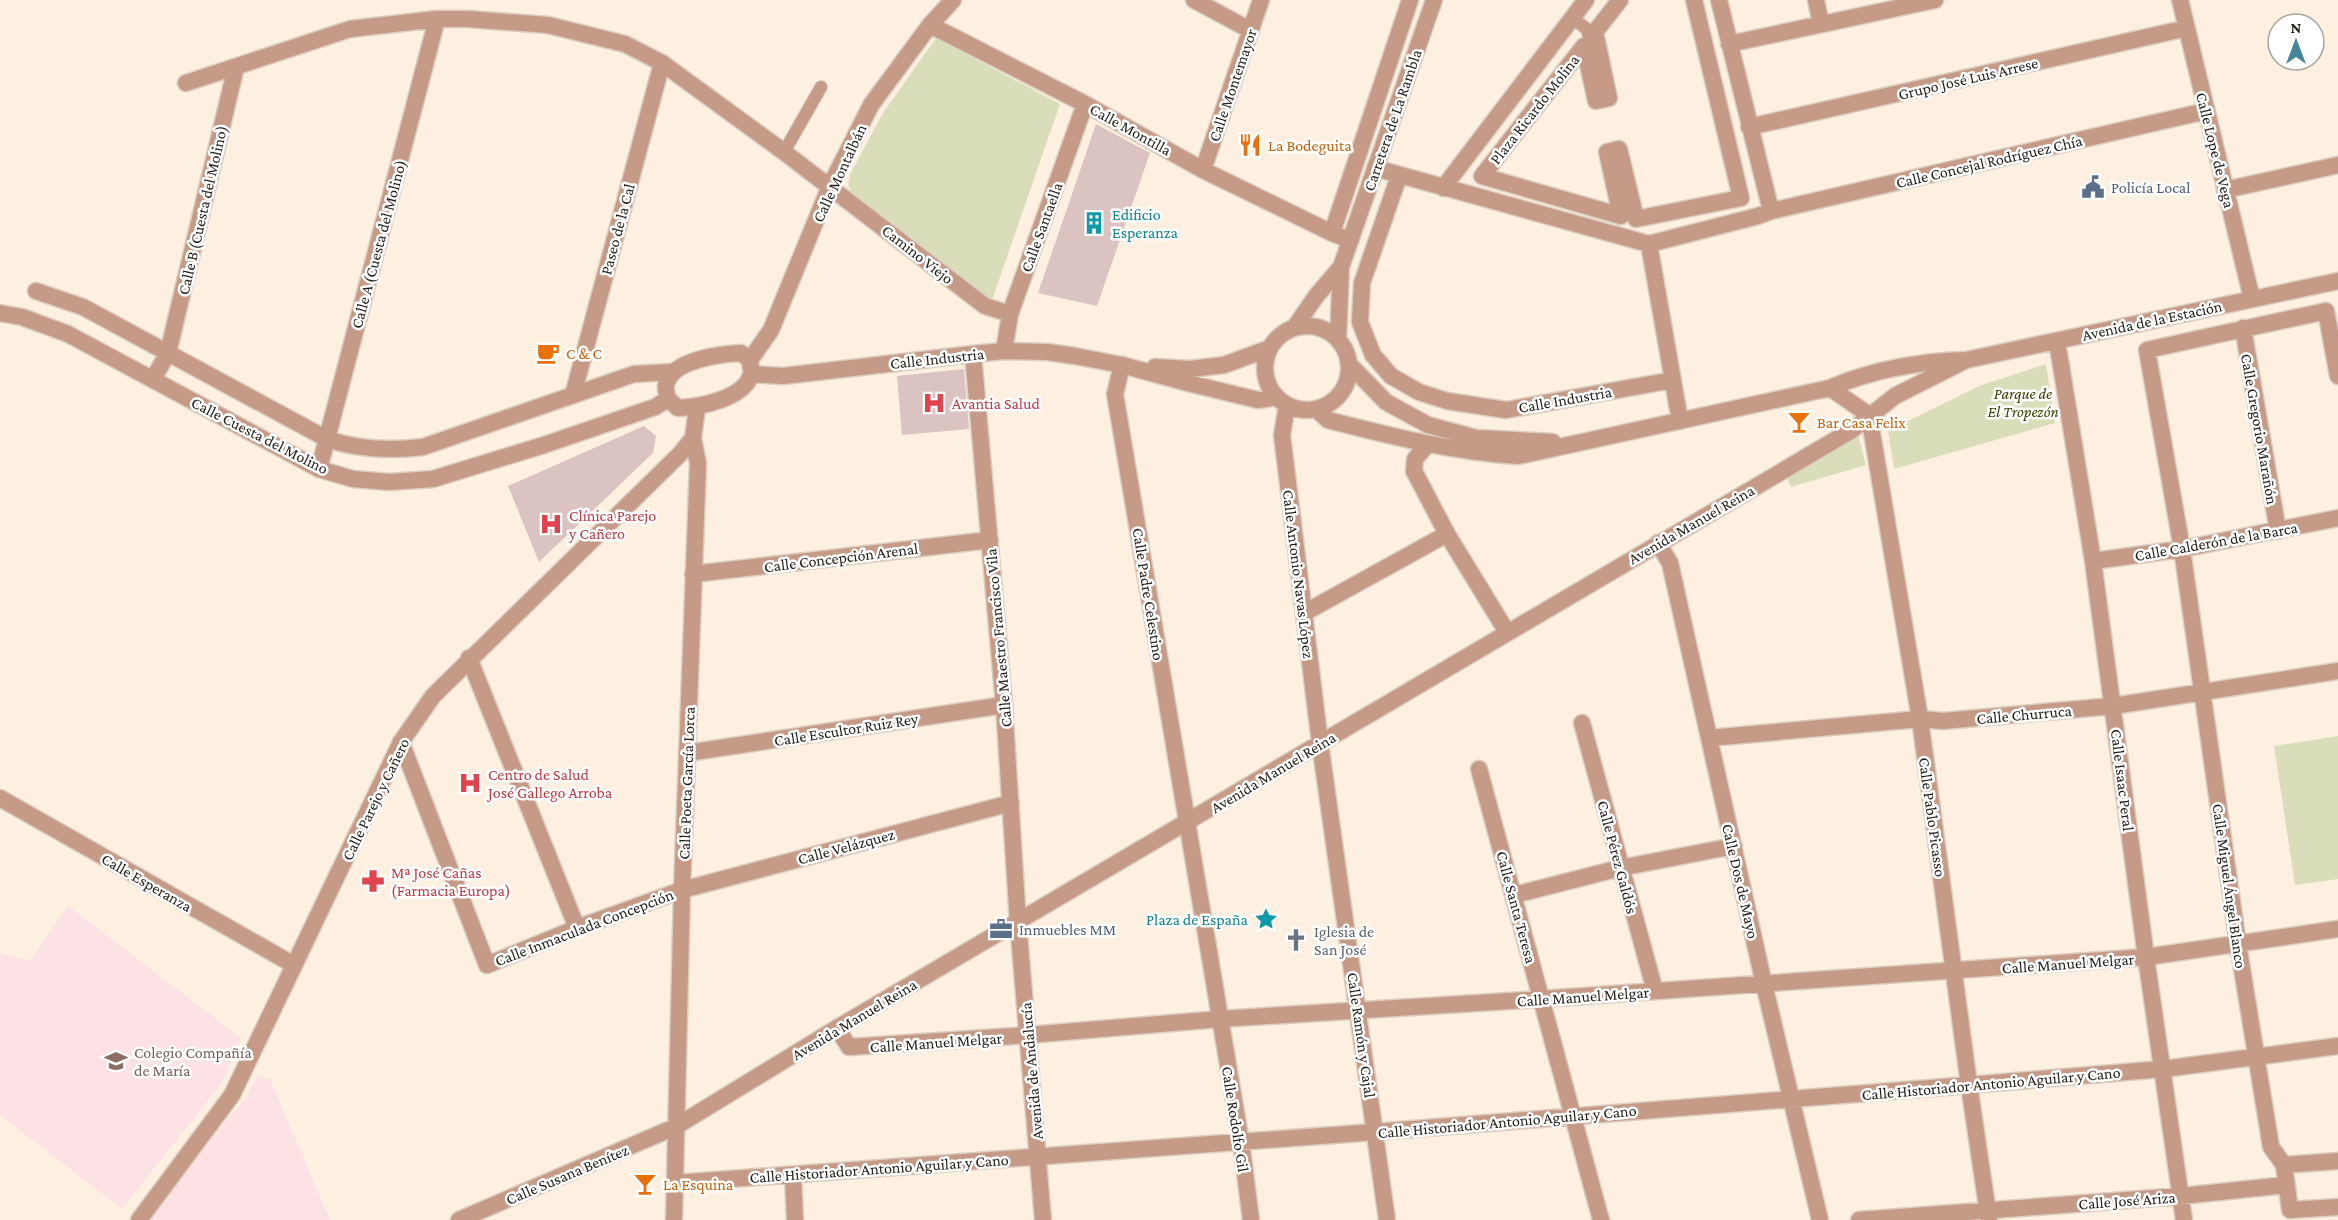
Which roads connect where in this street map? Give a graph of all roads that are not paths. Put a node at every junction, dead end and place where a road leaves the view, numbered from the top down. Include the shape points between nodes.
1 (953, 0) edge
2 (1194, 0) edge
3 (1261, 0) edge
4 (1410, 0) edge
5 (1434, 0) edge
6 (1586, 0) edge
7 (1620, 0) edge
8 (1694, 0) edge
9 (1719, 0) edge
10 (1816, 0) edge
11 (1935, 0) edge
12 (2180, 0) edge
13 (1866, 7) edge
14 (1572, 18) junction
15 (437, 19) junction
16 (1821, 24) junction
17 (930, 25) junction
18 (2187, 28) junction
19 (1250, 30) junction
20 (1729, 44) junction
21 (662, 63) junction
22 (236, 67) junction
23 (186, 83) dead end
24 (821, 87) dead end
25 (1603, 96) dead end
26 (1085, 104) junction
27 (2206, 111) junction
28 (1749, 128) junction
29 (784, 152) junction
30 (1615, 154) dead end
31 (2338, 165) edge
32 (1375, 168) junction
33 (1203, 170) junction
34 (1399, 176) junction
35 (830, 186) junction
36 (1443, 188) junction
37 (2226, 190) junction
38 (1771, 211) junction
39 (1332, 233) junction
40 (1350, 239) junction
41 (1641, 242) junction
42 (1341, 267) junction
43 (2338, 281) edge
44 (36, 291) dead end
45 (2252, 299) junction
46 (0, 313) edge
47 (1010, 314) junction
48 (1294, 328) junction
49 (2243, 328) junction
50 (1338, 339) junction
51 (2057, 340) junction
52 (1270, 348) junction
53 (1004, 351) junction
54 (168, 353) junction
55 (973, 354) junction
56 (1966, 360) junction
57 (1349, 364) junction
58 (1122, 365) junction
59 (750, 367) junction
60 (673, 372) junction
61 (2338, 376) edge
62 (153, 379) junction
63 (1673, 380) junction
64 (1830, 388) junction
65 (573, 396) junction
66 (668, 399) junction
67 (1282, 401) junction
68 (697, 408) junction
69 (1316, 409) junction
70 (1869, 415) junction
71 (1680, 422) junction
72 (693, 438) junction
73 (327, 439) junction
74 (1572, 443) junction
75 (1428, 444) junction
76 (319, 469) junction
77 (2338, 518) edge
78 (2278, 531) junction
79 (1447, 534) junction
80 (990, 540) junction
81 (1659, 543) junction
82 (2182, 549) junction
83 (2093, 561) junction
84 (693, 574) junction
85 (1304, 613) junction
86 (1507, 632) junction
87 (469, 658) junction
88 (2338, 671) edge
89 (2203, 692) junction
90 (1004, 705) junction
91 (2113, 706) junction
92 (1920, 719) junction
93 (1582, 723) dead end
94 (1708, 738) junction
95 (401, 742) junction
96 (1320, 743) junction
97 (687, 753) junction
98 (1479, 769) dead end
99 (0, 798) edge
100 (1011, 803) junction
101 (1186, 824) junction
102 (1734, 846) junction
103 (1620, 868) junction
104 (682, 890) junction
105 (1514, 895) junction
106 (1018, 922) junction
107 (577, 928) junction
108 (2338, 929) edge
109 (2238, 944) junction
110 (2146, 957) junction
111 (294, 965) junction
112 (1954, 971) junction
113 (1764, 984) junction
114 (1655, 991) junction
115 (1542, 999) junction
116 (1358, 1010) junction
117 (1220, 1019) junction
118 (837, 1028) junction
119 (1028, 1035) junction
120 (2338, 1046) edge
121 (2256, 1058) junction
122 (2163, 1069) junction
123 (1969, 1085) junction
124 (1791, 1099) junction
125 (1573, 1115) junction
126 (675, 1127) junction
127 (1375, 1132) junction
128 (1241, 1142) junction
129 (1038, 1156) junction
130 (2338, 1161) edge
131 (2284, 1165) junction
132 (793, 1174) junction
133 (675, 1183) junction
134 (2286, 1185) junction
135 (2181, 1196) junction
136 (2338, 1207) edge
137 (1989, 1215) edge
138 (2291, 1215) edge
139 (139, 1220) edge
140 (459, 1220) edge
141 (674, 1220) edge
142 (795, 1220) edge
143 (1043, 1220) edge
144 (1251, 1220) edge
145 (1387, 1220) edge
146 (1601, 1220) edge
147 (1820, 1220) edge
148 (1859, 1220) edge
149 (2184, 1220) edge

1 - 17 street, Calle Montalbán
2 - 19 street
3 - 19 street, Calle Montemayor
4 - 39 street, Carretera de La Rambla
5 - 32 street, Carretera de La Rambla
6 - 14 street, Plaza Ricardo Molina
7 - 8 street, Plaza Ricardo Molina via 1595,32 1609,98 1596,100 1584,46 1482,176 1621,216 1607,152 1619,149 1636,219 1741,198
9 - 20 street
10 - 16 street
11 - 13 street
12 - 18 street, Calle Lope de Vega
13 - 16 street
14 - 25 lane via 1587,29
14 - 36 street, Plaza Ricardo Molina
15 - 21 street, Camino Viejo via 548,25 625,44
15 - 22 street, Camino Viejo via 351,29
15 - 73 street, Calle A (Cuesta del Molino)
16 - 20 street
17 - 26 street, Calle Montilla
17 - 35 street, Calle Montalbán via 871,105
18 - 27 street, Calle Lope de Vega
18 - 28 street, Grupo José Luis Arrese
19 - 33 street, Calle Montemayor
20 - 28 street
21 - 29 street, Camino Viejo
21 - 65 street, Paseo de la Cal
22 - 23 street, Camino Viejo
22 - 54 street, Calle B (Cuesta del Molino)
24 - 29 lane
26 - 33 street, Calle Montilla
26 - 47 street, Calle Santaella
27 - 37 street, Calle Lope de Vega
27 - 38 street, Calle Concejal Rodríguez Chía
28 - 38 street
29 - 35 street, Camino Viejo
30 - 41 lane
31 - 37 street
32 - 34 street
32 - 40 street, Carretera de La Rambla
33 - 39 street, Calle Montilla
34 - 36 street
34 - 63 street, Calle Industria via 1362,283 1360,322 1373,355 1391,376 1419,392 1506,410
35 - 47 street, Camino Viejo via 985,306
35 - 59 street, Calle Montalbán via 771,330
36 - 41 street
37 - 45 street, Calle Lope de Vega
38 - 41 street
39 - 40 street
40 - 42 street, Carretera de La Rambla
41 - 63 street
42 - 48 street, Carretera de La Rambla
42 - 50 street, Carretera de La Rambla
43 - 45 street, Avenida de la Estación
44 - 54 street, Calle Cuesta del Molino via 83,307
45 - 51 street, Avenida de la Estación
46 - 62 street, Calle Cuesta del Molino via 68,334
47 - 53 street, Calle Santaella
48 - 50 street via 1318,327
48 - 52 street via 1276,339
49 - 61 street via 2326,311
49 - 78 street, Calle Gregorio Marañón
49 - 82 street, Calle Miguel Ángel Blanco via 2147,350
50 - 57 street
51 - 56 street, Avenida de la Estación
51 - 83 street, Calle Isaac Peral
52 - 58 street, Calle Industria via 1224,365 1190,369
52 - 67 street via 1264,369 1270,389
53 - 55 street, Calle Industria
53 - 58 street, Calle Industria via 1048,352
54 - 62 street, Calle B (Cuesta del Molino)
54 - 73 street, Calle Cuesta del Molino
55 - 59 street, Calle Industria via 783,376
55 - 80 street, Calle Maestro Francisco Vila
56 - 64 street, Avenida de la Estación via 1935,361 1849,380
56 - 70 street, Avenida de la Estación via 1895,396
57 - 69 street via 1344,387 1337,397
57 - 74 street, Calle Industria via 1386,402 1428,425 1476,438
58 - 67 street, Calle Industria via 1258,399
58 - 101 street, Calle Padre Celestino via 1115,394
59 - 60 street, Calle Industria via 741,353 684,364
59 - 68 street, Calle Montalbán via 743,388
60 - 65 street, Calle Cuesta del Molino via 634,374
60 - 66 street via 666,385
62 - 76 street, Calle Cuesta del Molino
63 - 71 street
64 - 70 street
64 - 71 street, Avenida de la Estación
65 - 73 street, Calle Cuesta del Molino via 423,447 374,449
66 - 68 street via 678,408
66 - 76 street, Calle Cuesta del Molino via 656,407 433,479 353,479
67 - 69 street via 1296,409
67 - 85 street, Calle Antonio Navas López via 1282,435
68 - 72 street, Calle Poeta García Lorca
69 - 75 street, Calle Industria via 1328,420
70 - 81 street, Avenida Manuel Reina via 1852,430
70 - 92 street, Calle Pablo Picasso
71 - 74 street, Calle Industria
72 - 84 street, Calle Poeta García Lorca via 698,463
72 - 87 street, Calle Parejo y Cañero
73 - 76 street, Calle A (Cuesta del Molino)
74 - 75 street, Calle Industria via 1518,456
75 - 79 street via 1415,459 1414,471
77 - 78 street, Calle Calderón de la Barca
78 - 82 street, Calle Calderón de la Barca
79 - 85 street
79 - 86 street
80 - 84 street, Calle Concepción Arenal
80 - 90 street, Calle Maestro Francisco Vila
81 - 86 street, Avenida Manuel Reina
81 - 94 street, Calle Dos de Mayo via 1670,563
82 - 83 street, Calle Calderón de la Barca
82 - 89 street, Calle Miguel Ángel Blanco
83 - 91 street, Calle Isaac Peral
84 - 97 street, Calle Poeta García Lorca
85 - 96 street, Calle Antonio Navas López
86 - 96 street, Avenida Manuel Reina
87 - 95 street, Calle Parejo y Cañero via 432,696
87 - 107 street
88 - 89 street, Calle Churruca
89 - 91 street, Calle Churruca
89 - 109 street, Calle Miguel Ángel Blanco
90 - 97 street, Calle Escultor Ruiz Rey
90 - 100 street, Calle Maestro Francisco Vila
91 - 92 street, Calle Churruca via 1942,721
91 - 110 street, Calle Isaac Peral
92 - 94 street, Calle Churruca
92 - 112 street, Calle Pablo Picasso
93 - 103 street, Calle Pérez Galdós
94 - 102 street, Calle Dos de Mayo
95 - 107 street, Calle Inmaculada Concepción via 487,964
95 - 111 street, Calle Parejo y Cañero
96 - 101 street, Avenida Manuel Reina
96 - 116 street, Calle Ramón y Cajal
97 - 104 street, Calle Poeta García Lorca
98 - 105 street, Calle Santa Teresa
99 - 111 street, Calle Esperanza
100 - 104 street, Calle Velázquez
100 - 106 street, Calle Maestro Francisco Vila
101 - 106 street, Avenida Manuel Reina
101 - 117 street
102 - 103 street
102 - 113 street, Calle Dos de Mayo
103 - 105 street
103 - 114 street, Calle Pérez Galdós
104 - 107 street, Calle Inmaculada Concepción
104 - 126 street, Calle Poeta García Lorca
105 - 115 street, Calle Santa Teresa
106 - 118 street, Avenida Manuel Reina
106 - 119 street, Avenida de Andalucía
108 - 109 street, Calle Manuel Melgar
109 - 110 street, Calle Manuel Melgar
109 - 121 street, Calle Miguel Ángel Blanco
110 - 112 street, Calle Manuel Melgar
110 - 122 street, Calle Isaac Peral
111 - 139 street, Calle Parejo y Cañero via 232,1095
112 - 113 street, Calle Manuel Melgar
112 - 123 street, Calle Pablo Picasso
113 - 114 street, Calle Manuel Melgar
113 - 124 street, Calle Dos de Mayo
114 - 115 street, Calle Manuel Melgar
115 - 116 street, Calle Manuel Melgar
115 - 125 street, Calle Santa Teresa
116 - 117 street, Calle Manuel Melgar
116 - 127 street, Calle Ramón y Cajal
117 - 119 street, Calle Manuel Melgar
117 - 128 street, Calle Rodolfo Gil
118 - 119 street, Calle Manuel Melgar via 849,1047
118 - 126 street, Avenida Manuel Reina
119 - 129 street, Avenida de Andalucía
120 - 121 street, Calle Historiador Antonio Aguilar y Cano
121 - 122 street, Calle Historiador Antonio Aguilar y Cano
121 - 131 street, Calle Miguel Ángel Blanco via 2271,1147
122 - 123 street, Calle Historiador Antonio Aguilar y Cano
122 - 135 street, Calle Isaac Peral
123 - 124 street, Calle Historiador Antonio Aguilar y Cano
123 - 137 street, Calle Pablo Picasso
124 - 125 street, Calle Historiador Antonio Aguilar y Cano
124 - 147 street, Calle Dos de Mayo
125 - 127 street, Calle Historiador Antonio Aguilar y Cano
125 - 146 street, Calle Santa Teresa
126 - 133 street, Calle Poeta García Lorca
126 - 140 street, Calle Susana Benítez
127 - 128 street, Calle Historiador Antonio Aguilar y Cano
127 - 145 street, Calle Ramón y Cajal
128 - 129 street, Calle Historiador Antonio Aguilar y Cano
128 - 144 street, Calle Rodolfo Gil
129 - 132 street, Calle Historiador Antonio Aguilar y Cano
129 - 143 street, Avenida de Andalucía
130 - 131 street
131 - 134 street, Calle Miguel Ángel Blanco
132 - 133 street, Calle Historiador Antonio Aguilar y Cano
132 - 142 street
133 - 141 street, Calle Poeta García Lorca
134 - 135 street, Calle José Ariza
134 - 138 street, Calle Miguel Ángel Blanco
135 - 137 street, Calle José Ariza
135 - 149 street, Calle Isaac Peral
136 - 138 street
137 - 148 street, Calle José Ariza

